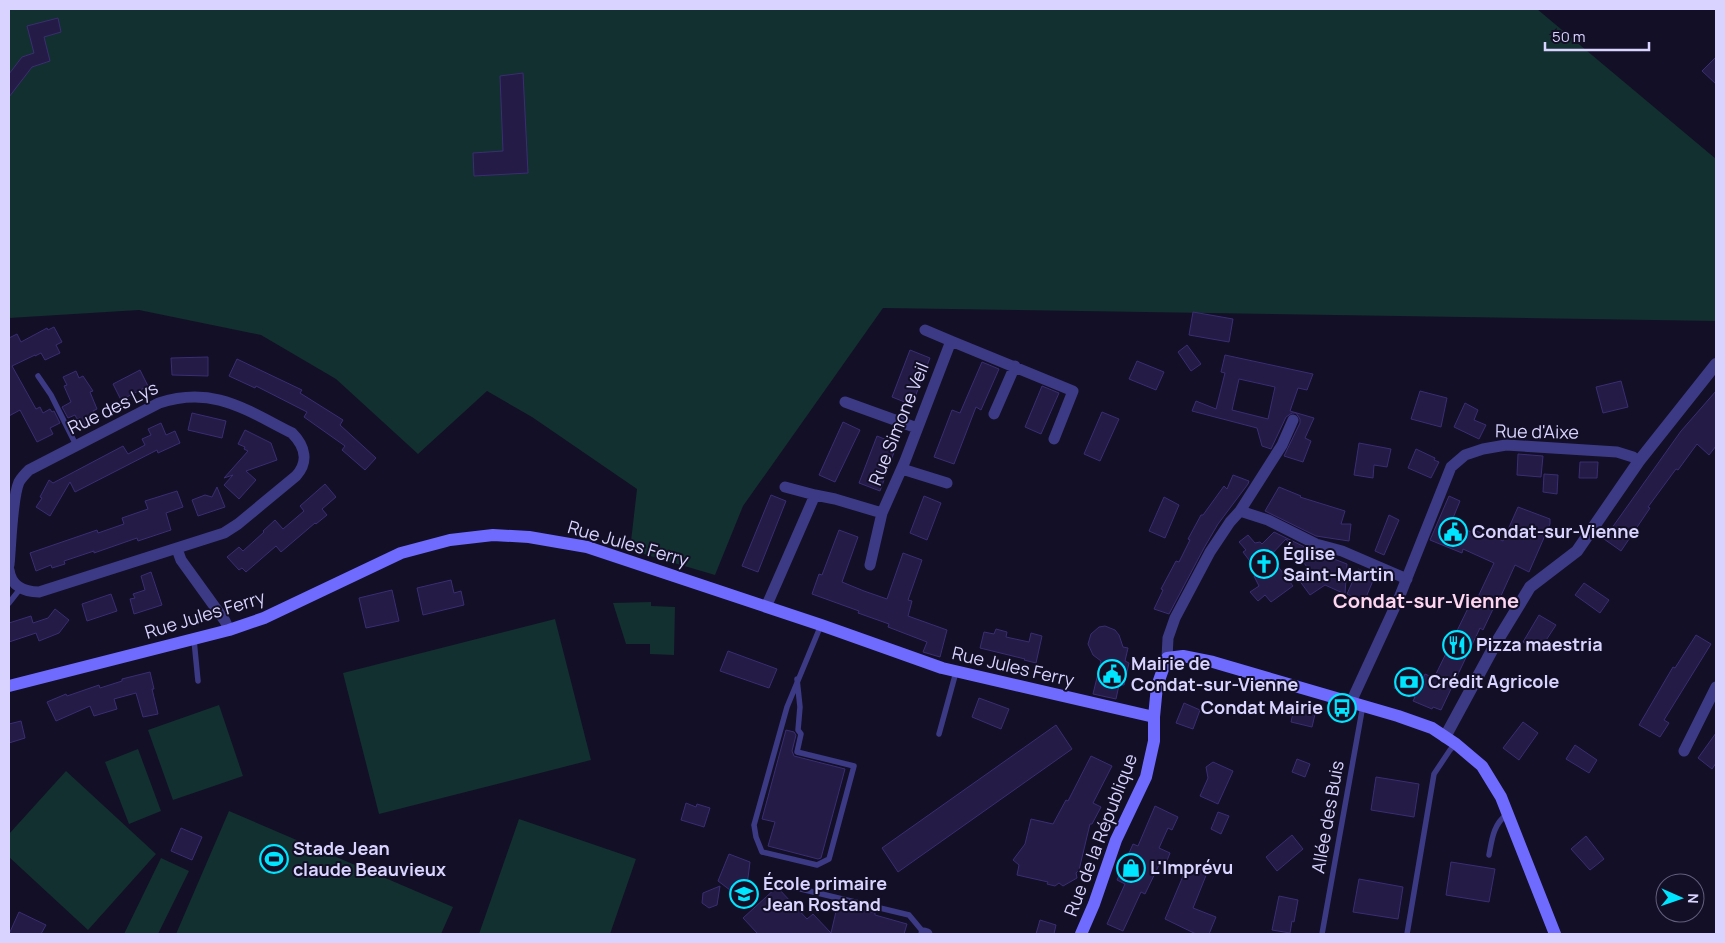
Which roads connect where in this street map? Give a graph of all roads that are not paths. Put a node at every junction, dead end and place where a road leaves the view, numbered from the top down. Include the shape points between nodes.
1 (924, 330) dead end
2 (951, 341) junction
3 (1716, 364) edge
4 (1015, 366) junction
5 (38, 376) dead end
6 (845, 402) dead end
7 (994, 414) dead end
8 (1293, 420) dead end
9 (917, 428) junction
10 (1054, 439) dead end
11 (76, 445) junction
12 (1639, 461) junction
13 (902, 469) junction
14 (947, 482) dead end
15 (785, 487) dead end
16 (816, 495) junction
17 (1240, 511) junction
18 (882, 513) junction
19 (177, 549) junction
20 (9, 565) edge
21 (870, 565) dead end
22 (9, 570) edge
23 (1407, 579) junction
24 (20, 589) junction
25 (9, 603) edge
26 (766, 607) junction
27 (821, 624) junction
28 (229, 630) junction
29 (194, 640) junction
30 (1167, 658) junction
31 (956, 672) junction
32 (798, 679) junction
33 (198, 681) dead end
34 (9, 686) edge
35 (1716, 687) edge
36 (1357, 703) junction
37 (1154, 717) junction
38 (939, 734) dead end
39 (1450, 741) junction
40 (1684, 751) dead end
41 (1507, 814) junction
42 (1489, 855) dead end
43 (780, 884) dead end
44 (925, 934) edge
45 (1081, 934) edge
46 (1322, 934) edge
47 (1407, 934) edge
48 (1555, 934) edge

1 - 2 street
2 - 4 street
2 - 9 street, Rue Simone Veil
3 - 12 street
4 - 7 street
4 - 10 street via 1073,390
5 - 11 lane via 51,394
6 - 9 street
8 - 17 street via 1282,445
9 - 13 street, Rue Simone Veil
11 - 19 street, Rue des Lys via 159,403 191,396 234,404 292,433 299,440 305,457 296,476 224,533
11 - 20 street, Rue des Lys via 29,470 18,484
12 - 23 street, Rue d'Aixe via 1617,452 1506,446 1464,455 1451,467
12 - 39 street via 1577,551 1530,587 1496,643
13 - 14 street
13 - 18 street, Rue Simone Veil
15 - 16 street, Rue Simone Veil
16 - 18 street, Rue Simone Veil
16 - 26 street
17 - 23 street
17 - 30 street via 1210,552 1175,618 1168,638
18 - 21 street
19 - 24 street, Rue des Lys via 39,592
19 - 28 street via 181,560
22 - 24 street via 12,581
23 - 36 street, Rue d'Aixe
24 - 25 lane
26 - 27 main road, Rue Jules Ferry
26 - 28 main road, Rue Jules Ferry via 587,547 529,537 493,535 450,540 402,553 264,618
27 - 31 main road, Rue Jules Ferry
27 - 32 lane
28 - 29 main road, Rue Jules Ferry
29 - 33 lane
29 - 34 main road, Rue Jules Ferry
30 - 36 main road via 1197,658
30 - 37 main road, Rue de la République via 1157,686
31 - 37 main road, Rue Jules Ferry
31 - 38 lane
32 - 32 lane via 787,707 754,826 762,852 817,866 829,859 854,766 798,752 801,734 798,730
35 - 40 street
36 - 39 main road via 1432,728
36 - 46 lane, Allée des Buis
37 - 45 main road, Rue de la République via 1154,741 1146,777 1116,840
39 - 41 main road via 1482,766
39 - 47 lane via 1450,750 1434,774
41 - 42 lane via 1494,829
41 - 48 main road
43 - 44 lane via 909,915

